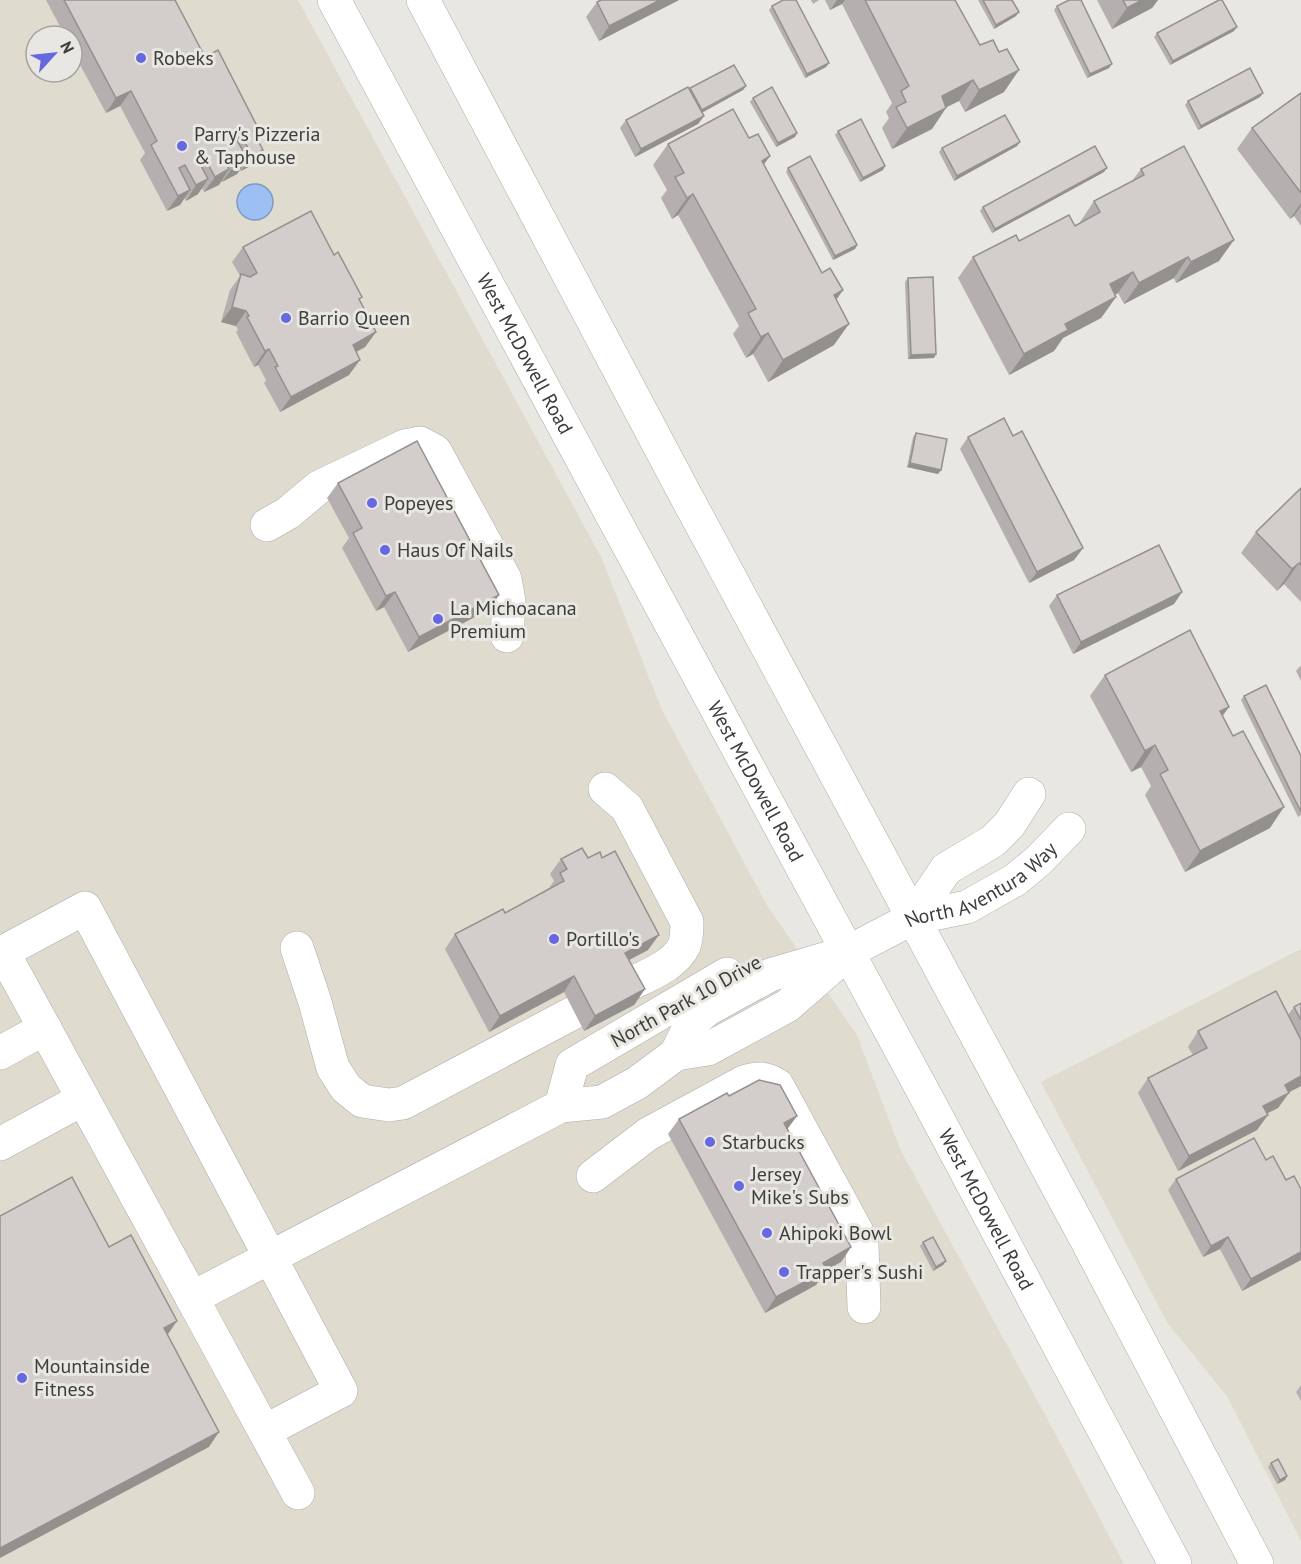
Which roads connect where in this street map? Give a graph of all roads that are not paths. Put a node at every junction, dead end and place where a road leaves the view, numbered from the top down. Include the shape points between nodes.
1 (334, 0) edge
2 (423, 0) edge
3 (267, 525) dead end
4 (507, 636) dead end
5 (605, 789) dead end
6 (1029, 794) dead end
7 (1069, 829) dead end
8 (914, 918) junction
9 (297, 948) dead end
10 (848, 952) junction
11 (2, 953) edge
12 (624, 987) edge
13 (573, 1013) dead end
14 (45, 1028) junction
15 (0, 1053) edge
16 (83, 1099) junction
17 (561, 1106) junction
18 (0, 1144) edge
19 (593, 1176) dead end
20 (272, 1256) junction
21 (192, 1298) junction
22 (864, 1307) dead end
23 (265, 1431) junction
24 (298, 1493) dead end
25 (1174, 1564) edge
26 (1257, 1564) edge

1 - 10 main road, West McDowell Road
2 - 8 main road
3 - 4 main road via 319,487 405,446 420,443 435,451 505,579 509,601
5 - 12 main road via 627,808 687,922 687,937 675,958
6 - 8 main road, North Aventura Way via 1009,825 993,840 946,869
7 - 8 main road, North Aventura Way via 1015,880 967,907
8 - 10 main road, North Park 10 Drive
8 - 26 main road
9 - 13 main road via 333,1068 346,1088 362,1101 403,1103
10 - 17 main road, North Park 10 Drive via 770,975 708,1009 695,1020 676,1054 637,1083 602,1102
10 - 17 main road, North Park 10 Drive via 760,956 696,990 572,1065
10 - 25 main road, West McDowell Road
11 - 14 main road
11 - 20 main road via 85,908
14 - 15 main road
14 - 16 main road
16 - 18 main road
16 - 21 main road
17 - 20 main road, North Park 10 Drive
19 - 22 main road via 648,1134 744,1082 766,1079 777,1085 857,1232 862,1245
20 - 21 main road, North Park 10 Drive
20 - 23 main road via 341,1390
21 - 23 main road
23 - 24 main road

